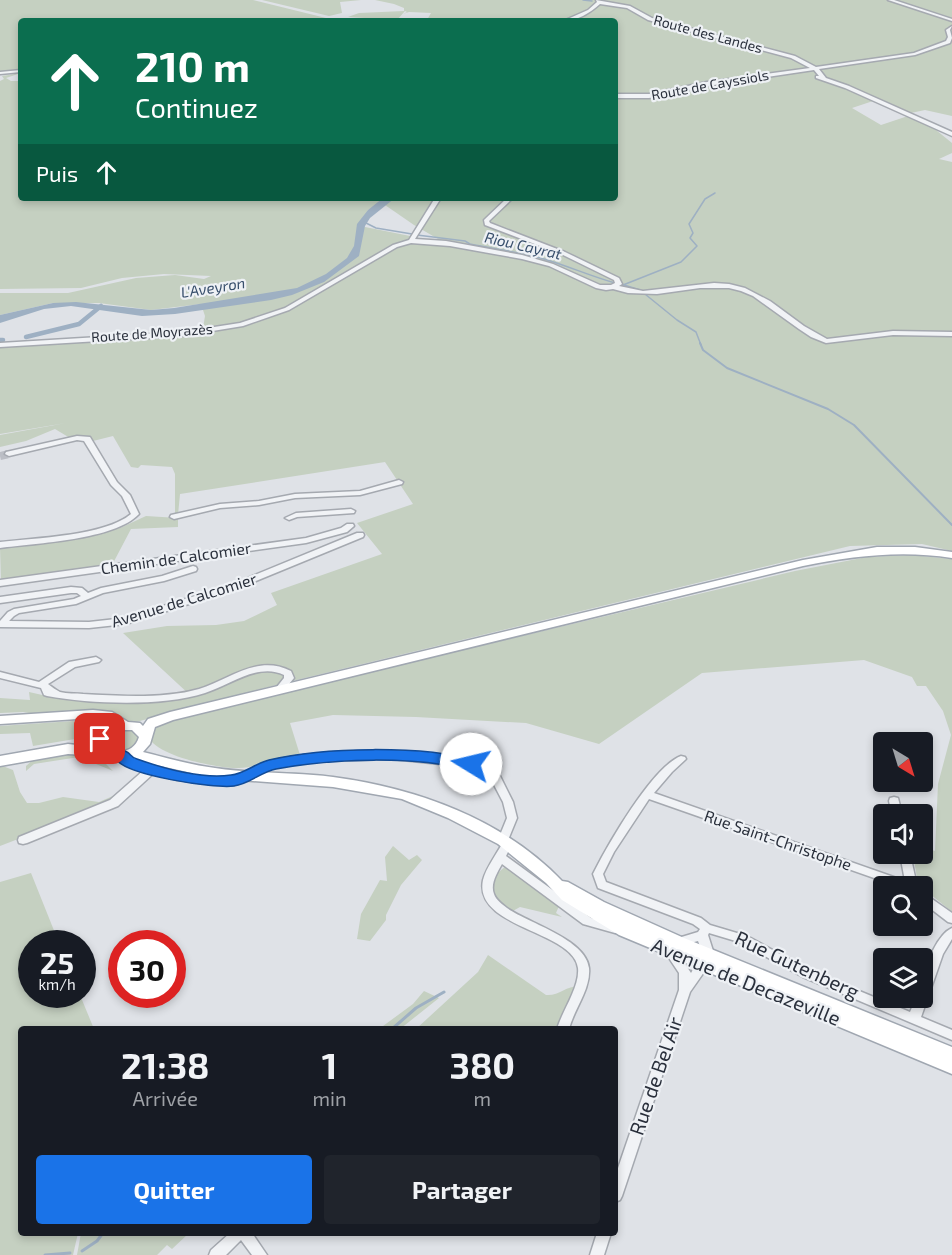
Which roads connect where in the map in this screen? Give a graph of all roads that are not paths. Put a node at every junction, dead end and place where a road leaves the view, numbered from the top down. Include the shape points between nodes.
1 (890, 0) edge
2 (598, 1) edge
3 (572, 18) edge
4 (952, 20) edge
5 (952, 27) edge
6 (816, 69) junction
7 (18, 71) edge
8 (792, 72) junction
9 (0, 73) edge
10 (824, 78) junction
11 (618, 96) edge
12 (952, 134) edge
13 (436, 201) edge
14 (507, 201) edge
15 (411, 241) junction
16 (616, 285) junction
17 (952, 333) edge
18 (0, 345) edge
19 (9, 454) tunnel mouth
20 (399, 482) dead end
21 (351, 494) junction
22 (351, 511) junction
23 (174, 517) dead end
24 (289, 518) dead end
25 (350, 526) junction
26 (360, 535) dead end
27 (349, 539) junction
28 (0, 545) edge
29 (952, 555) edge
30 (193, 569) dead end
31 (0, 583) edge
32 (86, 596) junction
33 (0, 600) edge
34 (1, 624) edge
35 (96, 660) dead end
36 (0, 675) edge
37 (43, 686) junction
38 (281, 688) junction
39 (98, 714) junction
40 (170, 716) junction
41 (0, 720) edge
42 (128, 725) junction
43 (104, 734) junction
44 (145, 739) junction
45 (104, 752) junction
46 (125, 755) junction
47 (681, 759) dead end
48 (0, 760) edge
49 (152, 769) junction
50 (243, 775) junction
51 (647, 794) junction
52 (894, 801) dead end
53 (895, 804) edge
54 (23, 840) dead end
55 (505, 842) junction
56 (501, 858) junction
57 (881, 876) edge
58 (551, 879) junction
59 (933, 904) edge
60 (952, 919) edge
61 (624, 931) junction
62 (704, 931) junction
63 (952, 932) edge
64 (675, 947) junction
65 (706, 960) junction
66 (933, 965) edge
67 (685, 990) junction
68 (918, 1008) edge
69 (914, 1018) junction
70 (564, 1026) edge
71 (952, 1035) edge
72 (952, 1054) edge
73 (952, 1067) edge
74 (618, 1187) edge
75 (238, 1236) edge
76 (244, 1236) edge
77 (603, 1236) edge
78 (216, 1255) edge
79 (260, 1255) edge
80 (597, 1255) edge

1 - 4 street
2 - 3 street via 590,11
2 - 6 street, Route des Landes via 793,57
5 - 6 street via 948,30 950,41 927,51
6 - 8 street, Route de Cayssiols
6 - 10 street
7 - 9 street
8 - 10 street
8 - 11 street, Route de Cayssiols via 649,96
10 - 12 street
13 - 15 street
14 - 16 street via 487,224 563,253 617,279
15 - 16 street, Route de Moyrazès via 452,244 550,265 599,287
15 - 18 street, Route de Moyrazès via 395,246 288,309 241,325 182,334
16 - 17 street, Route de Moyrazès via 644,293 686,286 738,288 765,300 826,341 893,333
19 - 28 street via 87,439 135,514 129,521 106,530
20 - 21 street
21 - 22 street
21 - 23 street via 296,496 220,506
22 - 24 street
22 - 25 street
25 - 27 street
25 - 31 street, Chemin de Calcomier via 306,540
26 - 27 street, Avenue de Calcomier
27 - 34 street, Avenue de Calcomier via 236,586 126,621 89,625
29 - 38 main road via 909,550 836,556
30 - 32 street
32 - 33 street via 71,590
32 - 34 street via 17,611
35 - 37 street via 72,664
36 - 37 street
37 - 38 street via 47,693 78,697 178,696 269,666 288,673 289,678
38 - 40 main road
39 - 41 main road
39 - 42 main road, Avenue de Decazeville
39 - 43 main road via 104,720
40 - 42 main road
40 - 44 main road via 147,728
42 - 43 main road
42 - 44 main road, Avenue de Decazeville via 141,729
43 - 45 main road via 99,744
43 - 48 main road
44 - 46 main road via 138,749
44 - 50 main road, Avenue de Decazeville via 158,753
45 - 46 main road, Avenue de Decazeville
45 - 48 main road, Avenue de Decazeville via 68,749
46 - 49 street via 123,759 130,763
46 - 50 main road, Avenue de Decazeville
47 - 51 street
49 - 50 street via 204,780 234,781
49 - 54 street via 114,803
50 - 55 main road, Avenue de Decazeville via 345,784 404,795 453,814
50 - 55 street via 269,765 329,757 393,756 471,764 496,779 508,802 512,818
51 - 57 street, Rue Saint-Christophe
51 - 62 street, Rue Gutenberg via 598,874 602,885 697,921
52 - 53 street
55 - 56 street
55 - 58 main road, Avenue de Decazeville
56 - 61 street via 587,921
56 - 70 street via 488,881 493,903 504,913 538,928 578,955 584,964 583,980
58 - 61 main road, Avenue de Decazeville via 584,909
58 - 64 main road, Avenue de Decazeville
59 - 60 street
61 - 64 main road, Avenue de Decazeville
62 - 64 street
62 - 65 street
62 - 69 street, Rue Gutenberg via 743,939 807,974
63 - 66 street via 943,940
64 - 65 main road, Avenue de Decazeville
64 - 67 street via 685,972
65 - 67 street, Rue de Bel Air
65 - 72 main road, Avenue de Decazeville
65 - 73 main road, Avenue de Decazeville
67 - 74 street, Rue de Bel Air
68 - 69 street
69 - 71 street, Rue Gutenberg
75 - 78 street
76 - 79 street
77 - 80 street

